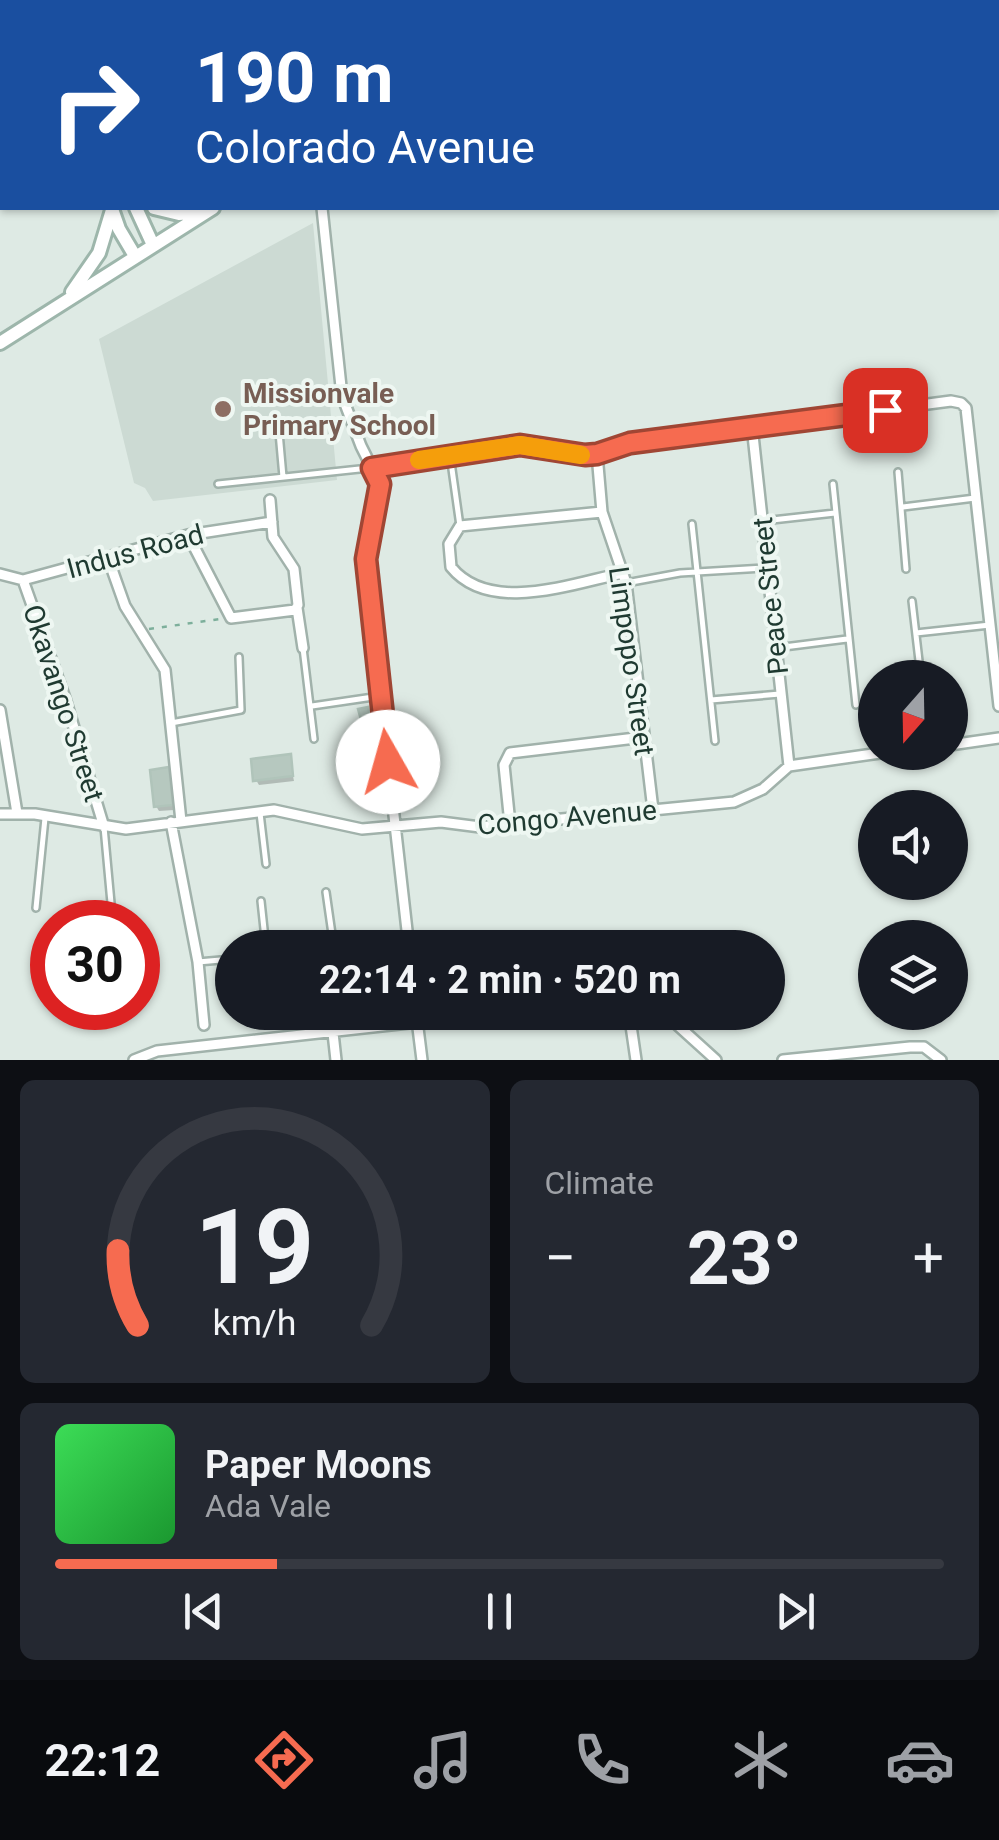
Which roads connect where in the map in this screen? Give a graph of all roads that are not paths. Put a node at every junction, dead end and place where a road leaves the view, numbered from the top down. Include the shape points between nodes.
1 (111, 210) edge
2 (113, 210) edge
3 (137, 210) edge
4 (162, 210) edge
5 (204, 210) edge
6 (209, 210) edge
7 (322, 210) edge
8 (153, 245) junction
9 (135, 256) junction
10 (60, 305) junction
11 (0, 343) edge
12 (278, 421) dead end
13 (752, 426) junction
14 (597, 454) junction
15 (450, 455) junction
16 (372, 468) junction
17 (898, 472) dead end
18 (283, 477) junction
19 (218, 484) dead end
20 (832, 484) dead end
21 (975, 498) junction
22 (270, 500) dead end
23 (902, 507) junction
24 (602, 512) junction
25 (835, 513) junction
26 (762, 521) junction
27 (272, 522) junction
28 (692, 524) dead end
29 (460, 526) junction
30 (188, 535) junction
31 (108, 558) junction
32 (766, 568) junction
33 (906, 569) dead end
34 (0, 574) edge
35 (698, 574) junction
36 (624, 578) junction
37 (23, 580) junction
38 (912, 601) dead end
39 (297, 608) junction
40 (990, 625) junction
41 (916, 633) junction
42 (849, 638) junction
43 (303, 648) joint
44 (776, 648) junction
45 (238, 658) dead end
46 (919, 660) edge
47 (780, 694) junction
48 (380, 696) junction
49 (711, 700) junction
50 (856, 704) dead end
51 (312, 706) junction
52 (999, 706) edge
53 (0, 710) edge
54 (171, 723) junction
55 (644, 737) junction
56 (999, 738) edge
57 (314, 739) dead end
58 (715, 741) dead end
59 (968, 742) edge
60 (858, 756) edge
61 (789, 766) junction
62 (260, 810) junction
63 (653, 810) junction
64 (0, 814) edge
65 (17, 814) junction
66 (45, 815) junction
67 (176, 822) junction
68 (510, 824) junction
69 (104, 826) junction
70 (396, 827) junction
71 (266, 864) dead end
72 (326, 892) dead end
73 (37, 900) edge
74 (112, 900) edge
75 (261, 901) dead end
76 (264, 930) edge
77 (333, 930) edge
78 (407, 930) edge
79 (215, 960) edge
80 (198, 962) junction
81 (204, 1025) joint
82 (350, 1030) edge
83 (418, 1030) edge
84 (632, 1030) edge
85 (684, 1030) edge
86 (334, 1033) junction
87 (207, 1047) junction
88 (134, 1060) edge
89 (208, 1060) edge
90 (336, 1060) edge
91 (422, 1060) edge
92 (636, 1060) edge
93 (716, 1060) edge
94 (783, 1060) edge
95 (941, 1060) edge

1 - 10 main road via 90,269
2 - 9 main road
3 - 8 main road
4 - 5 main road
6 - 8 main road
7 - 16 street via 342,396
8 - 9 main road
9 - 10 main road
10 - 11 main road
12 - 18 lane
13 - 14 street
13 - 21 street via 951,401 964,405
13 - 26 street, Peace Street
14 - 15 street via 520,445
14 - 24 street, Limpopo Street
15 - 16 street
15 - 29 lane
16 - 18 lane
16 - 48 street via 380,484 366,559
17 - 23 lane
18 - 19 lane
20 - 25 lane
21 - 23 lane
21 - 40 street
22 - 27 street
23 - 33 lane
24 - 29 street
24 - 36 street, Limpopo Street
25 - 26 lane
25 - 42 lane
26 - 32 street, Peace Street
27 - 30 street, Indus Road
27 - 39 street via 273,537 294,570
28 - 35 lane
29 - 36 street via 449,544 451,566 488,589 527,592
30 - 31 street, Indus Road
30 - 39 street via 231,618
31 - 37 street, Indus Road
31 - 54 street via 125,606 165,670
32 - 35 lane
32 - 44 street, Peace Street
34 - 37 street, Indus Road
35 - 36 lane
35 - 49 lane
36 - 55 street, Limpopo Street
37 - 69 street, Okavango Street
38 - 41 lane
39 - 43 street
40 - 41 lane
40 - 52 street
41 - 46 lane
42 - 44 lane
42 - 50 lane
43 - 51 lane
44 - 47 street, Peace Street
45 - 54 lane via 241,710
47 - 49 lane
47 - 61 street, Peace Street
48 - 51 lane
48 - 70 street
49 - 58 lane
51 - 57 lane
53 - 65 street
54 - 67 street
55 - 63 street, Limpopo Street
55 - 68 street via 510,753 504,764
56 - 59 street
60 - 61 street, Congo Avenue
61 - 63 street, Congo Avenue via 746,798
62 - 67 street, Congo Avenue
62 - 70 street, Congo Avenue via 348,827
62 - 71 lane
63 - 68 street, Congo Avenue
64 - 65 street, Congo Avenue
65 - 66 street, Congo Avenue
66 - 69 street, Congo Avenue
66 - 73 lane
67 - 69 street, Congo Avenue
67 - 80 street
68 - 70 street, Congo Avenue
69 - 74 lane
70 - 78 street
72 - 77 lane
75 - 76 lane
79 - 80 lane
80 - 81 street
81 - 87 lane
82 - 86 street
83 - 91 street
84 - 92 street
85 - 93 street
86 - 87 street
86 - 90 street
87 - 88 street
87 - 89 street
94 - 95 street via 910,1046

